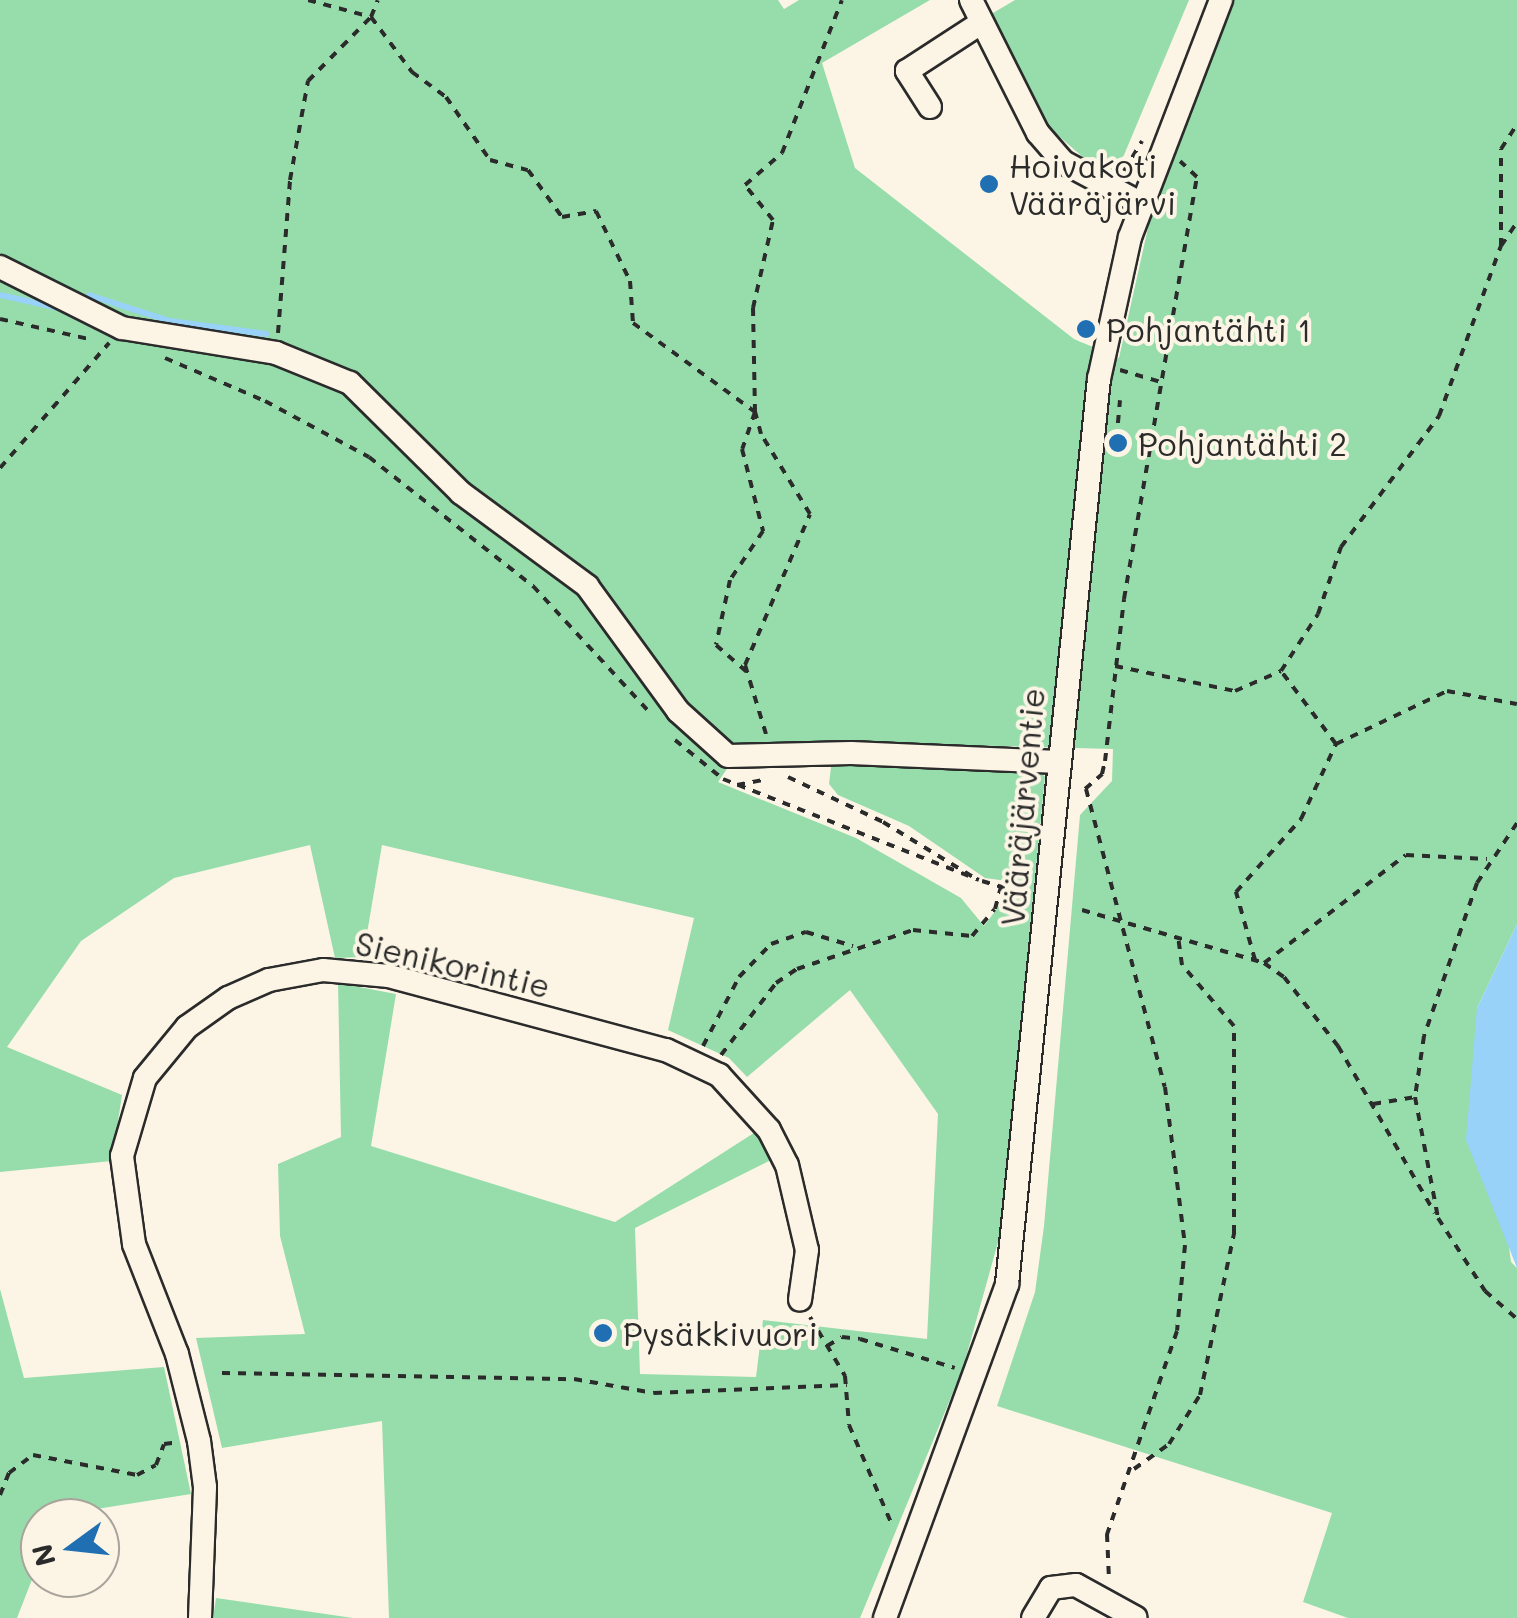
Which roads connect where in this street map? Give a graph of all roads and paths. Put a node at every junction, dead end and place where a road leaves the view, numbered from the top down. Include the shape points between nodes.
1 (308, 0) edge
2 (378, 0) edge
3 (842, 0) edge
4 (971, 0) edge
5 (1222, 0) edge
6 (370, 17) junction
7 (982, 22) junction
8 (930, 107) dead end
9 (1517, 124) edge
10 (1177, 158) dead end
11 (1142, 204) junction
12 (1517, 222) edge
13 (1501, 246) junction
14 (0, 267) edge
15 (0, 319) edge
16 (119, 339) junction
17 (276, 353) junction
18 (160, 356) dead end
19 (1120, 370) dead end
20 (1161, 382) junction
21 (755, 412) junction
22 (0, 468) edge
23 (1116, 666) junction
24 (1281, 671) junction
25 (747, 672) junction
26 (1517, 704) edge
27 (1336, 744) junction
28 (1058, 762) junction
29 (767, 764) junction
30 (736, 785) junction
31 (1086, 789) junction
32 (1057, 790) junction
33 (1517, 823) edge
34 (1488, 859) junction
35 (980, 880) junction
36 (1001, 887) junction
37 (1028, 894) dead end
38 (1082, 910) dead end
39 (1120, 920) junction
40 (1178, 937) junction
41 (852, 946) junction
42 (1255, 960) junction
43 (1264, 964) junction
44 (702, 1067) junction
45 (1415, 1098) junction
46 (1372, 1104) junction
47 (1438, 1218) junction
48 (800, 1300) joint
49 (1517, 1319) edge
50 (827, 1346) junction
51 (966, 1370) dead end
52 (222, 1373) dead end
53 (846, 1384) junction
54 (199, 1440) junction
55 (1134, 1469) junction
56 (0, 1495) edge
57 (901, 1540) dead end
58 (1111, 1600) junction
59 (200, 1618) edge
60 (885, 1618) edge
61 (1033, 1618) edge
62 (1136, 1618) edge

1 - 6 path
2 - 6 path
3 - 21 path via 782,153 746,185 773,220 754,308
4 - 7 street
5 - 11 street, Vääräjärventie
6 - 17 path via 308,82 290,180
6 - 21 path via 412,72 446,97 490,160 528,170 562,217 596,211 630,281 633,323
7 - 8 street via 907,71
7 - 11 street via 1013,90 1063,162
9 - 13 path via 1500,149
10 - 20 path via 1197,176
11 - 28 street, Vääräjärventie via 1098,379
12 - 13 path
13 - 24 path via 1440,416 1341,547 1318,614
14 - 16 street
15 - 16 path
16 - 17 street
16 - 22 path
17 - 29 street via 336,375 380,405 441,476 586,586 698,732 728,756
18 - 30 path via 265,401 369,458 533,586 690,756
19 - 20 path
20 - 23 path
21 - 25 path via 760,434 810,514
21 - 25 path via 742,449 762,531 730,580 716,645
23 - 24 path via 1236,691
23 - 31 path via 1102,774
24 - 27 path
25 - 29 path
26 - 27 path via 1447,691
27 - 42 path via 1301,819 1236,892
28 - 29 street via 852,752
28 - 32 street, Vääräjärventie
29 - 30 path
29 - 35 path
30 - 35 path
31 - 32 path
31 - 39 path
32 - 60 street, Vääräjärventie via 1007,1284
33 - 34 path
34 - 43 path via 1406,856
34 - 45 path via 1424,1036
35 - 36 path
36 - 37 path
36 - 41 path via 995,909 972,936 913,930
38 - 39 path
39 - 40 path
39 - 55 path via 1165,1087 1185,1245 1180,1314
40 - 42 path
40 - 55 path via 1182,965 1234,1026 1234,1234 1200,1395 1169,1444
41 - 44 path via 776,983
41 - 44 path via 806,932 771,944 740,977
42 - 43 path
43 - 46 path via 1305,999
44 - 48 street, Sienikorintie via 748,1102 787,1164 806,1250
44 - 54 street, Sienikorintie via 666,1050 389,976 323,970 270,980 186,1028 145,1078 122,1156 123,1195
45 - 46 path
45 - 47 path
46 - 47 path
47 - 49 path via 1485,1292
48 - 50 path
50 - 51 path via 842,1336 860,1339
50 - 53 path
52 - 53 path via 574,1379 654,1393
53 - 57 path via 849,1425 874,1473 878,1503
54 - 56 path via 164,1444 156,1465 137,1476 33,1455 10,1473
54 - 59 street, Sienikorintie via 205,1487
55 - 58 path via 1106,1534
58 - 61 street via 1076,1584 1051,1588
58 - 62 street

